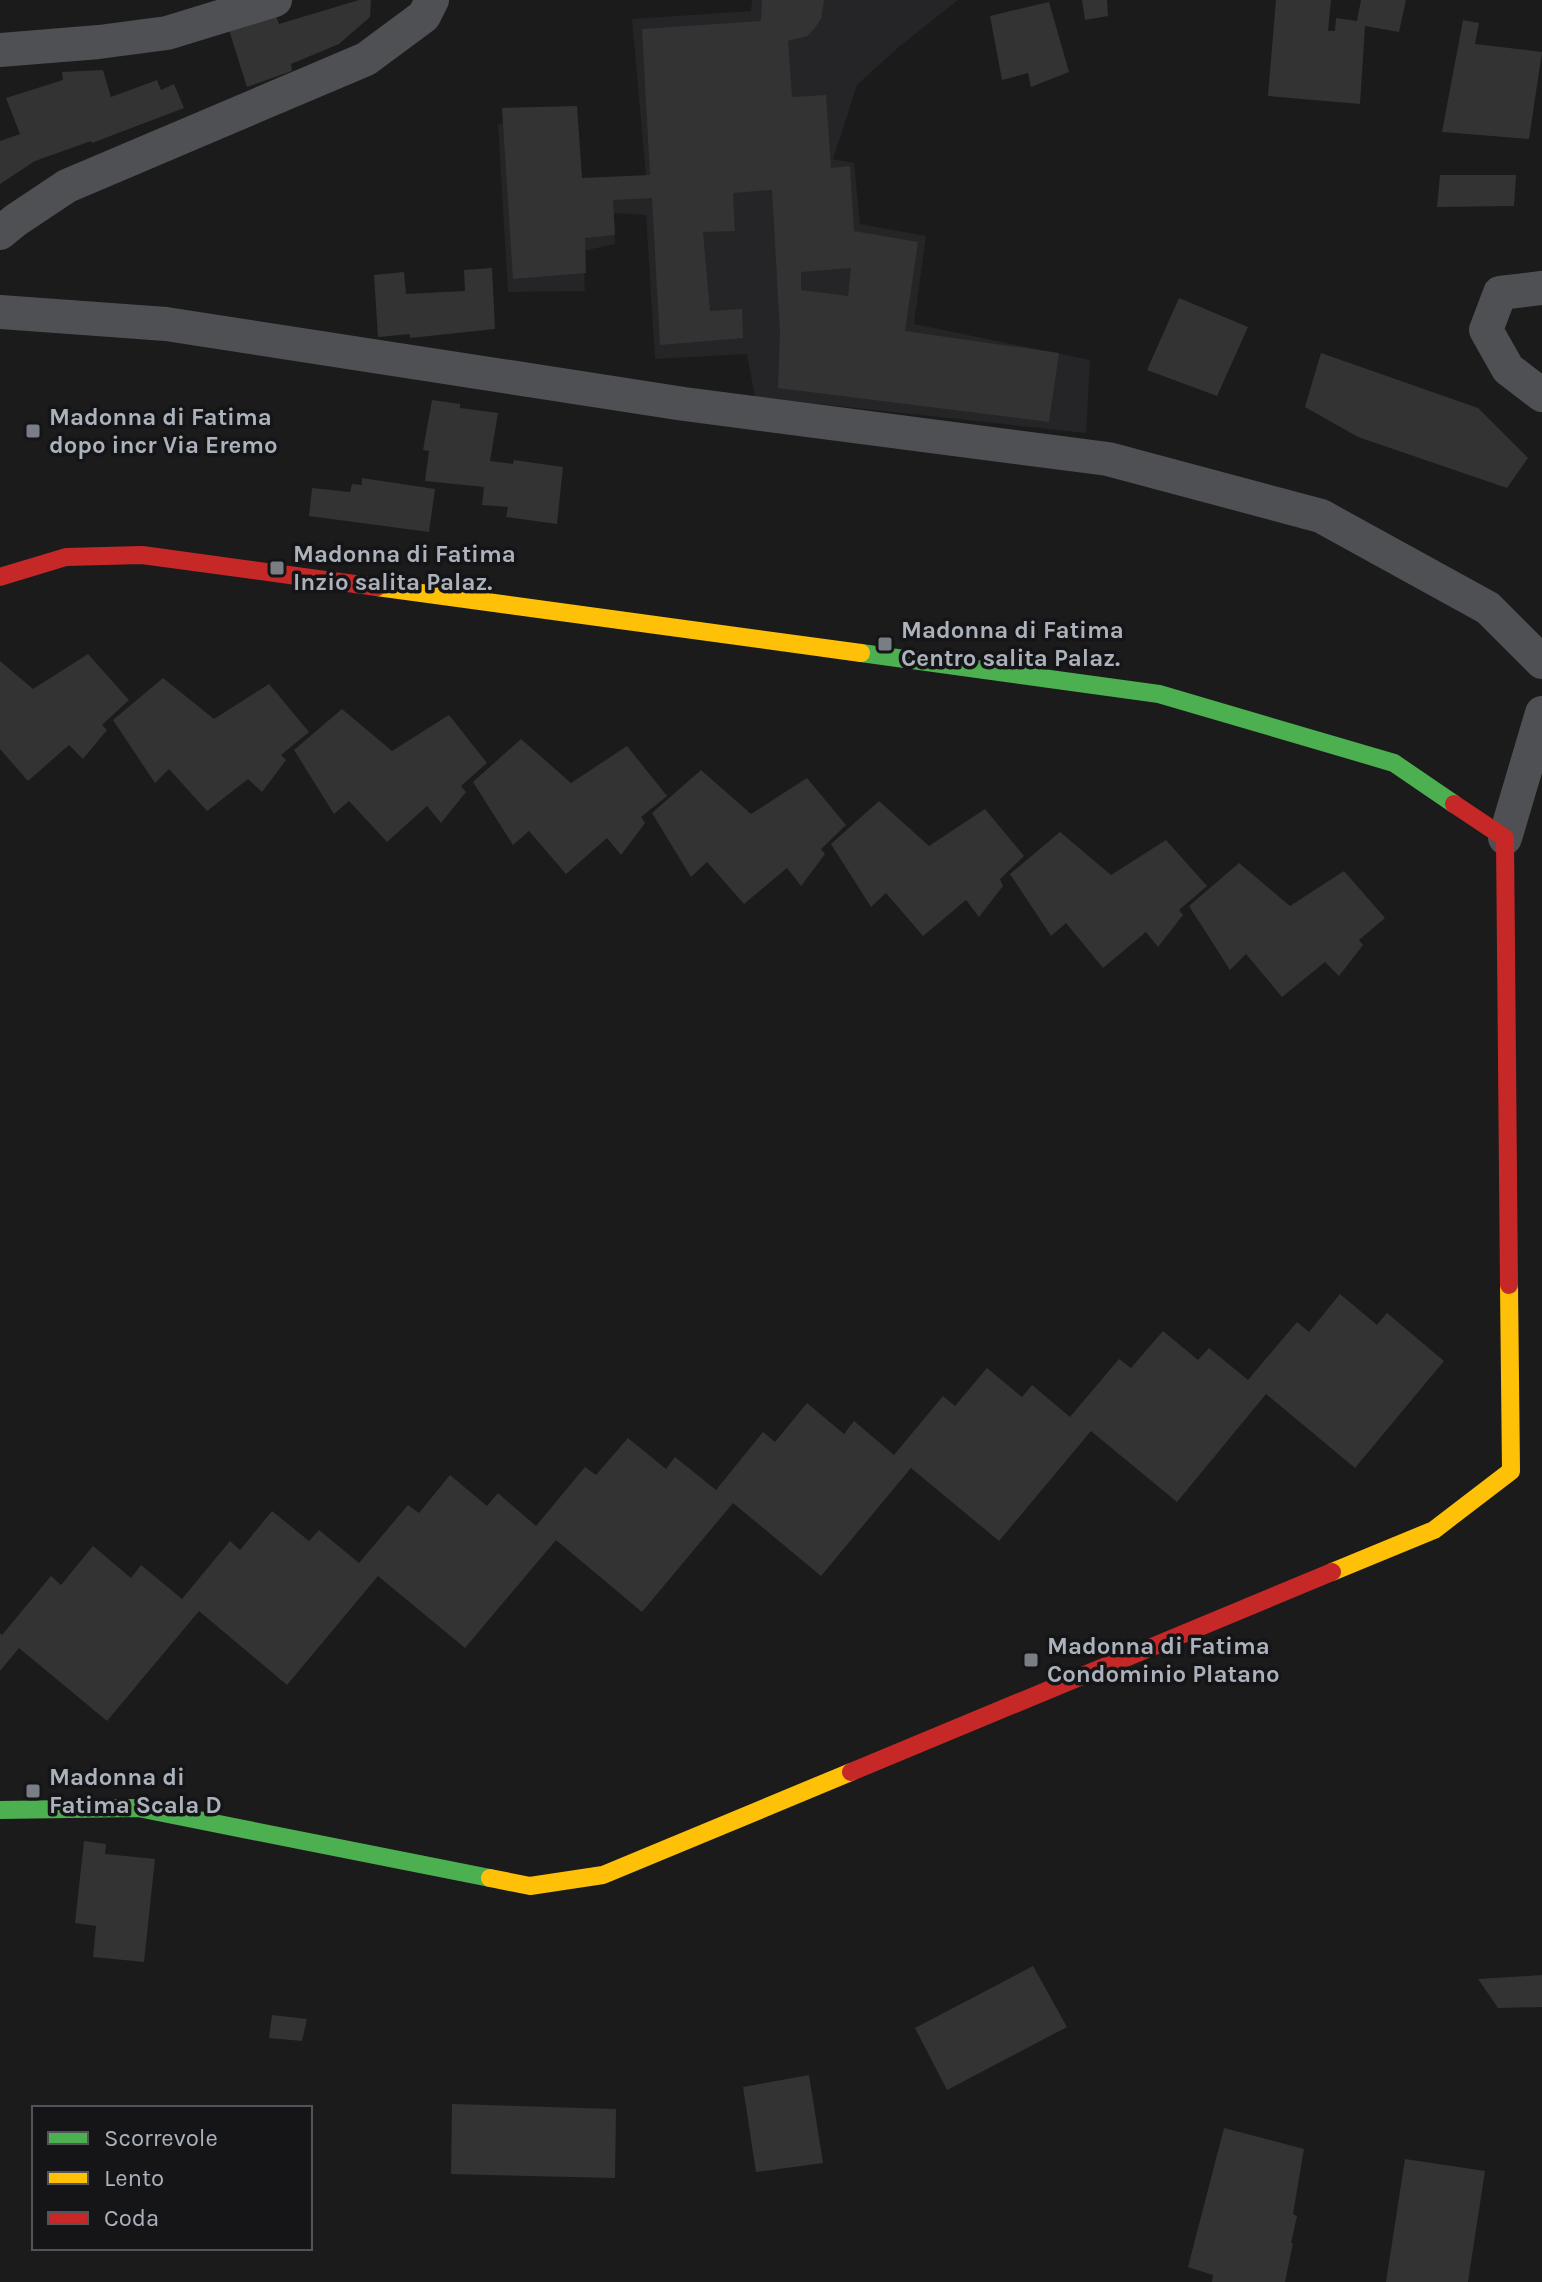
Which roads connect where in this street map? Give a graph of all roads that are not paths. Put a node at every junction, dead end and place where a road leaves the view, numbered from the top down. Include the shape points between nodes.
1 (275, 0) edge
2 (432, 0) edge
3 (0, 50) edge
4 (0, 233) edge
5 (1542, 288) edge
6 (0, 312) edge
7 (1542, 395) edge
8 (0, 577) edge
9 (1542, 662) edge
10 (1542, 713) edge
11 (1505, 838) junction
12 (0, 1810) edge

1 - 3 street via 167,33
2 - 4 street via 424,16 366,59 67,186
5 - 7 street via 1500,293 1486,330 1508,369
6 - 9 street via 166,324 684,404 1108,459 1321,516 1488,608
8 - 11 street via 66,557 142,555 1159,694 1394,763
10 - 11 street
11 - 12 street via 1511,1471 1434,1530 603,1875 530,1886 138,1808

